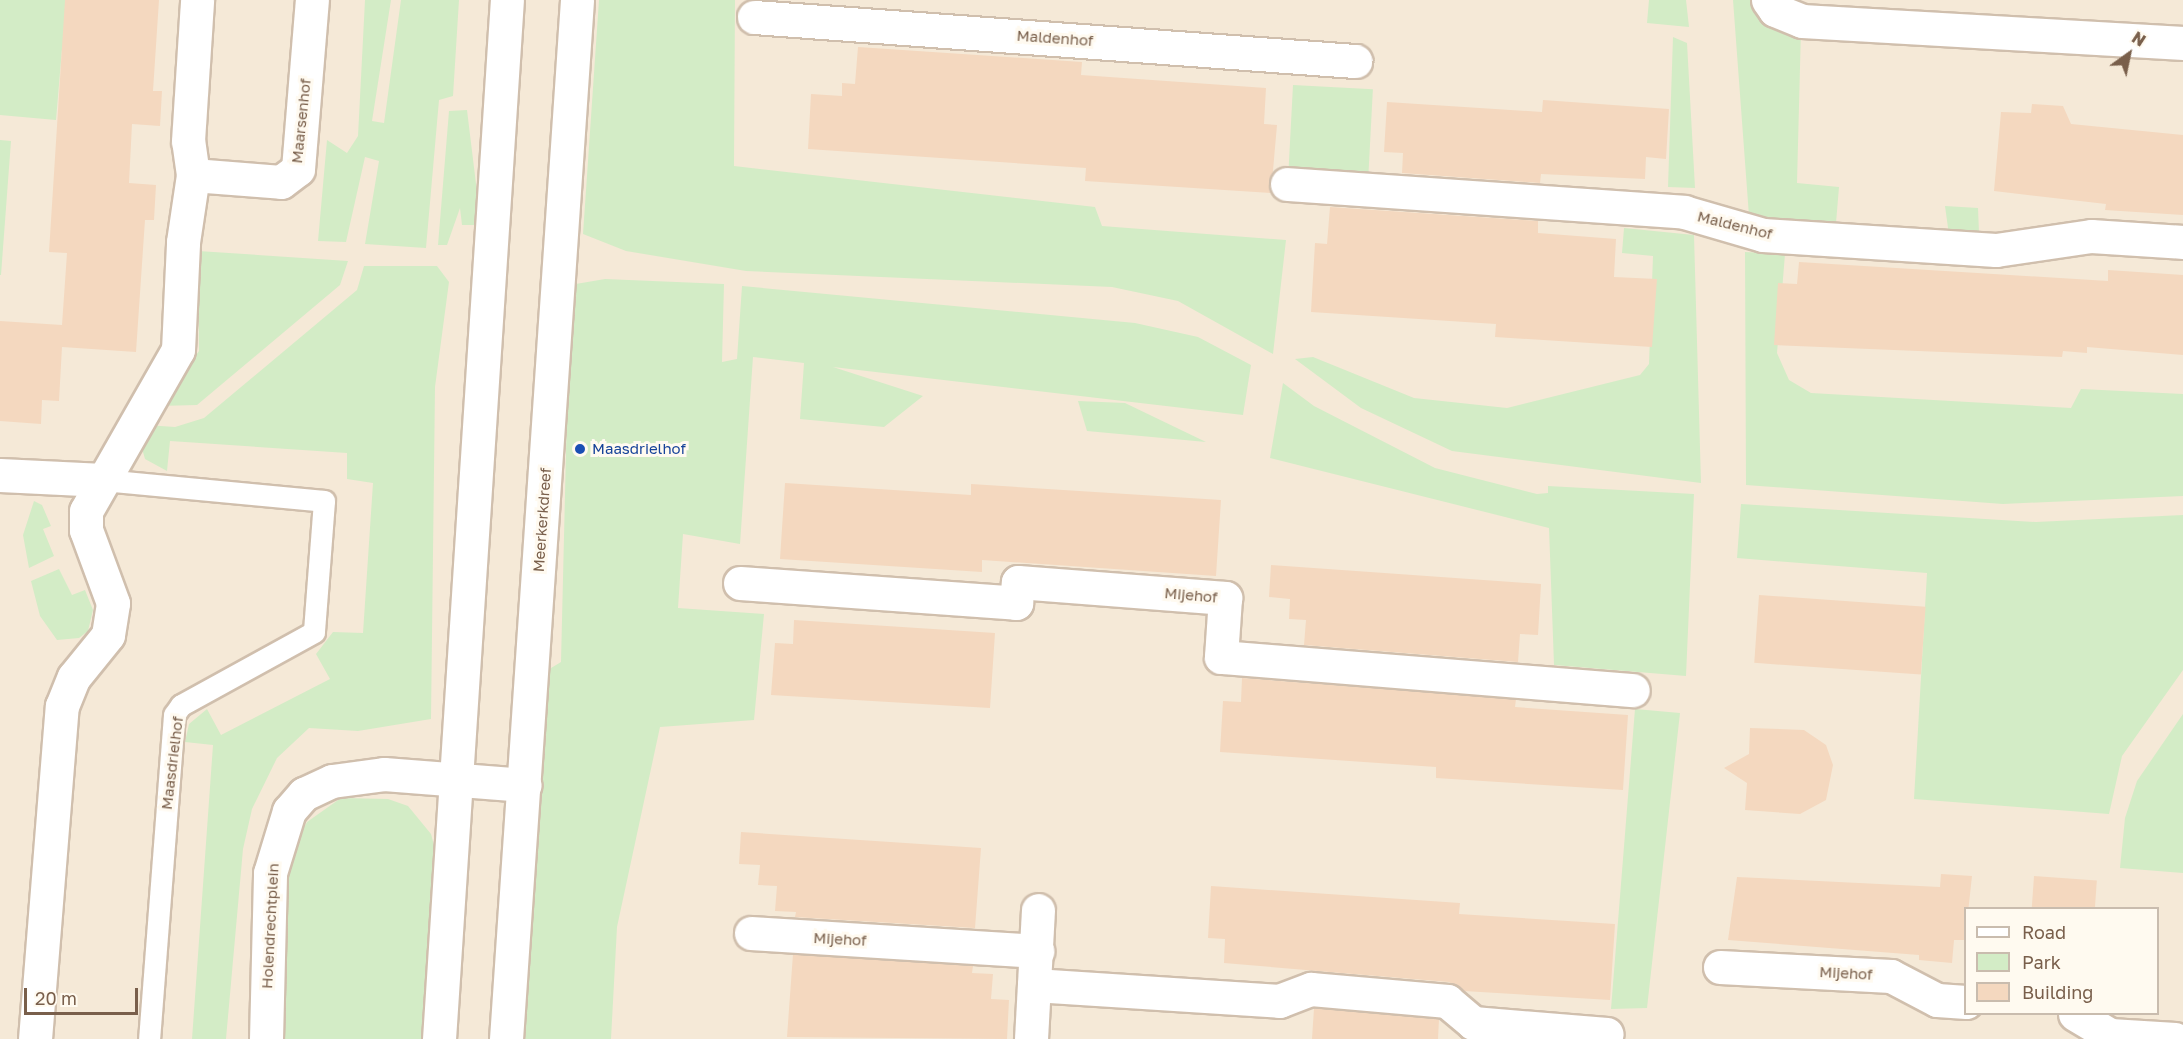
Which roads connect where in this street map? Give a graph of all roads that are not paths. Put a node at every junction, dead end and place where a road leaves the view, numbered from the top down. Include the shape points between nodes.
1 (197, 0) edge
2 (312, 0) edge
3 (507, 0) edge
4 (578, 0) edge
5 (1768, 0) edge
6 (754, 17) dead end
7 (2183, 44) edge
8 (1355, 60) dead end
9 (193, 175) junction
10 (1287, 184) dead end
11 (2183, 242) edge
12 (0, 475) edge
13 (103, 480) junction
14 (740, 584) dead end
15 (1633, 690) dead end
16 (452, 780) junction
17 (525, 786) junction
18 (1038, 910) dead end
19 (751, 933) dead end
20 (1037, 951) junction
21 (1720, 967) dead end
22 (1034, 985) junction
23 (1964, 1002) edge
24 (2077, 1015) edge
25 (1607, 1034) dead end
26 (34, 1039) edge
27 (149, 1039) edge
28 (266, 1039) edge
29 (439, 1039) edge
30 (506, 1039) edge
31 (1031, 1039) edge
32 (2175, 1039) edge

1 - 9 street via 189,141
2 - 9 street, Maarsenhof via 298,170 281,182
3 - 16 street
4 - 17 street, Meerkerkdreef
5 - 7 street via 1775,10 1802,21
6 - 8 street, Maldenhof
9 - 13 street via 183,242 178,351
10 - 11 street, Maldenhof via 1684,212 1762,235 1995,250 2091,236
12 - 13 street, Maasdrielhof
13 - 26 street via 86,511 86,530 112,603 108,635 74,677 62,706
13 - 27 lane, Maasdrielhof via 324,501 314,632 181,705 174,716
14 - 15 street, Mijehof via 1016,603 1018,582 1225,598 1221,657
16 - 17 street, Holendrechtplein
16 - 28 street, Holendrechtplein via 384,774 332,781 304,794 289,811 270,873
16 - 29 street
17 - 30 street, Meerkerkdreef
18 - 20 street
19 - 20 street, Mijehof
20 - 22 street
21 - 23 street, Mijehof via 1891,976 1937,1000
22 - 25 street via 1279,1001 1311,989 1447,1001 1473,1023
22 - 31 street
24 - 32 street via 2110,1035

